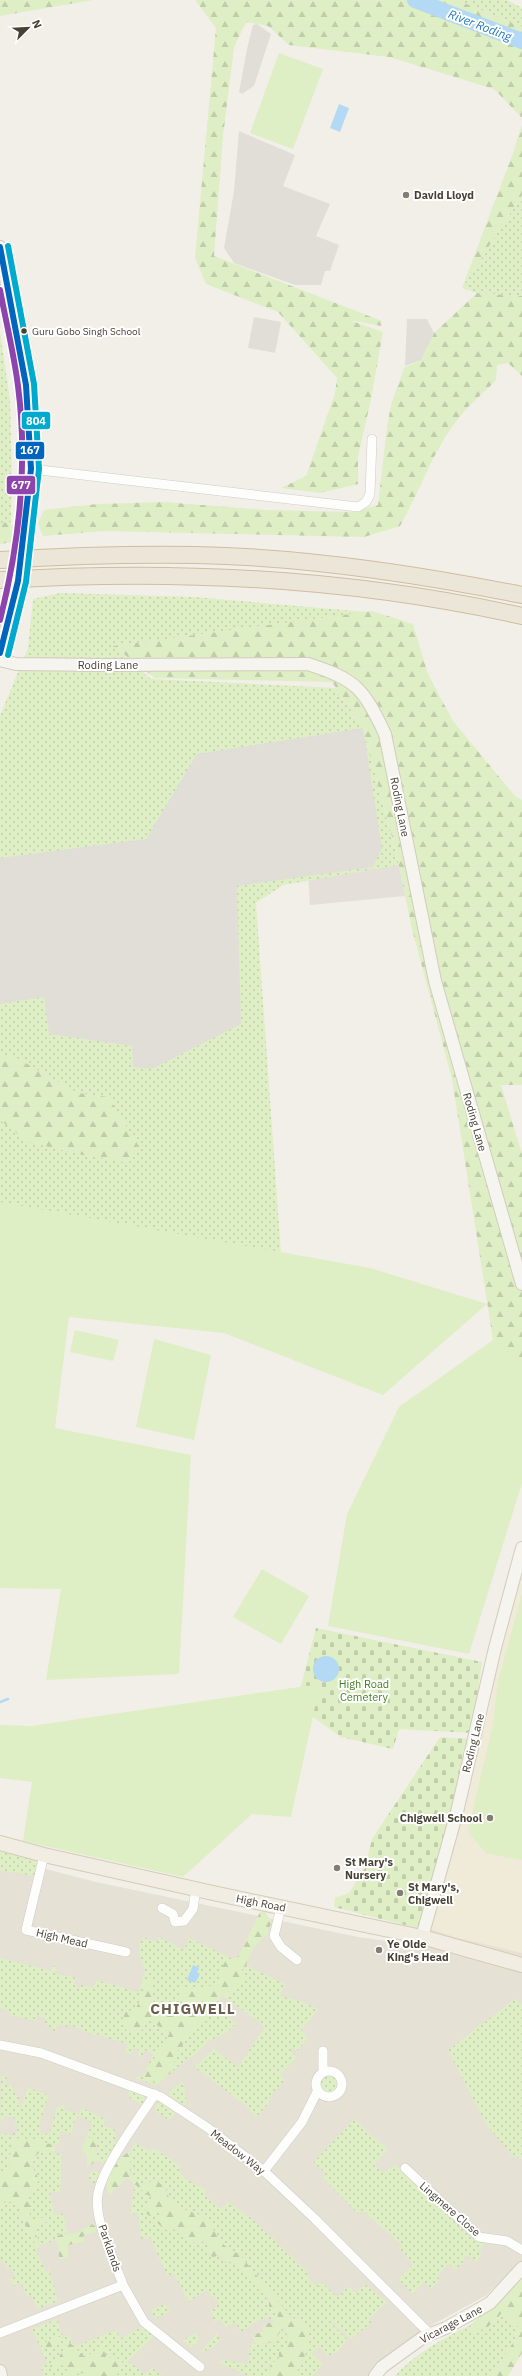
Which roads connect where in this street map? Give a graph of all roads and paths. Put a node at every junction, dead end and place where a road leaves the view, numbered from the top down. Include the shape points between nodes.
1 (0, 247) edge
2 (372, 439) dead end
3 (31, 469) junction
4 (0, 560) edge
5 (0, 580) edge
6 (522, 596) edge
7 (522, 616) edge
8 (0, 653) edge
9 (0, 660) edge
10 (522, 1284) edge
11 (522, 1548) edge
12 (0, 1843) edge
13 (44, 1855) junction
14 (196, 1889) junction
15 (281, 1907) junction
16 (162, 1908) dead end
17 (422, 1937) junction
18 (126, 1952) dead end
19 (297, 1960) dead end
20 (522, 1966) edge
21 (0, 2045) edge
22 (323, 2051) dead end
23 (323, 2072) junction
24 (318, 2090) junction
25 (155, 2094) junction
26 (405, 2168) dead end
27 (264, 2171) junction
28 (522, 2250) edge
29 (522, 2268) edge
30 (123, 2285) junction
31 (0, 2333) edge
32 (430, 2334) junction
33 (200, 2367) dead end
34 (0, 2371) edge
35 (0, 2376) edge
36 (375, 2376) edge

1 - 3 street via 26,386
2 - 3 street via 370,494 366,502 358,507
3 - 8 street, bridge via 18,581
4 - 6 highway via 77,555 213,556 379,571 477,586
5 - 7 highway via 76,575 171,575 289,581 428,598
9 - 10 street, Roding Lane via 16,664 87,665 308,664 333,672 355,684 371,706 385,734 437,988
11 - 17 street, Roding Lane via 495,1648 457,1812
12 - 13 main road, High Road
13 - 14 main road, High Road
13 - 18 street, High Mead via 26,1930
14 - 15 main road, High Road
14 - 16 street via 193,1909 184,1921 174,1922 173,1914
15 - 17 main road, High Road
15 - 19 street via 274,1936 281,1947
17 - 20 main road, High Road
21 - 25 street, Meadow Way via 41,2053
22 - 23 street
23 - 24 street via 318,2078
23 - 24 street via 336,2073 342,2080 341,2088 332,2096 324,2095
24 - 27 street via 302,2122
25 - 27 street, Meadow Way via 208,2128
25 - 30 street, Parklands via 102,2180 98,2195 99,2216
26 - 28 street, Lingmere Close via 479,2237 507,2241
27 - 32 street, Meadow Way via 316,2219
29 - 32 street, Vicarage Lane via 490,2303 446,2328
30 - 31 street, Parklands
30 - 33 street via 144,2322
32 - 36 street, Vicarage Lane via 382,2367
34 - 35 street

